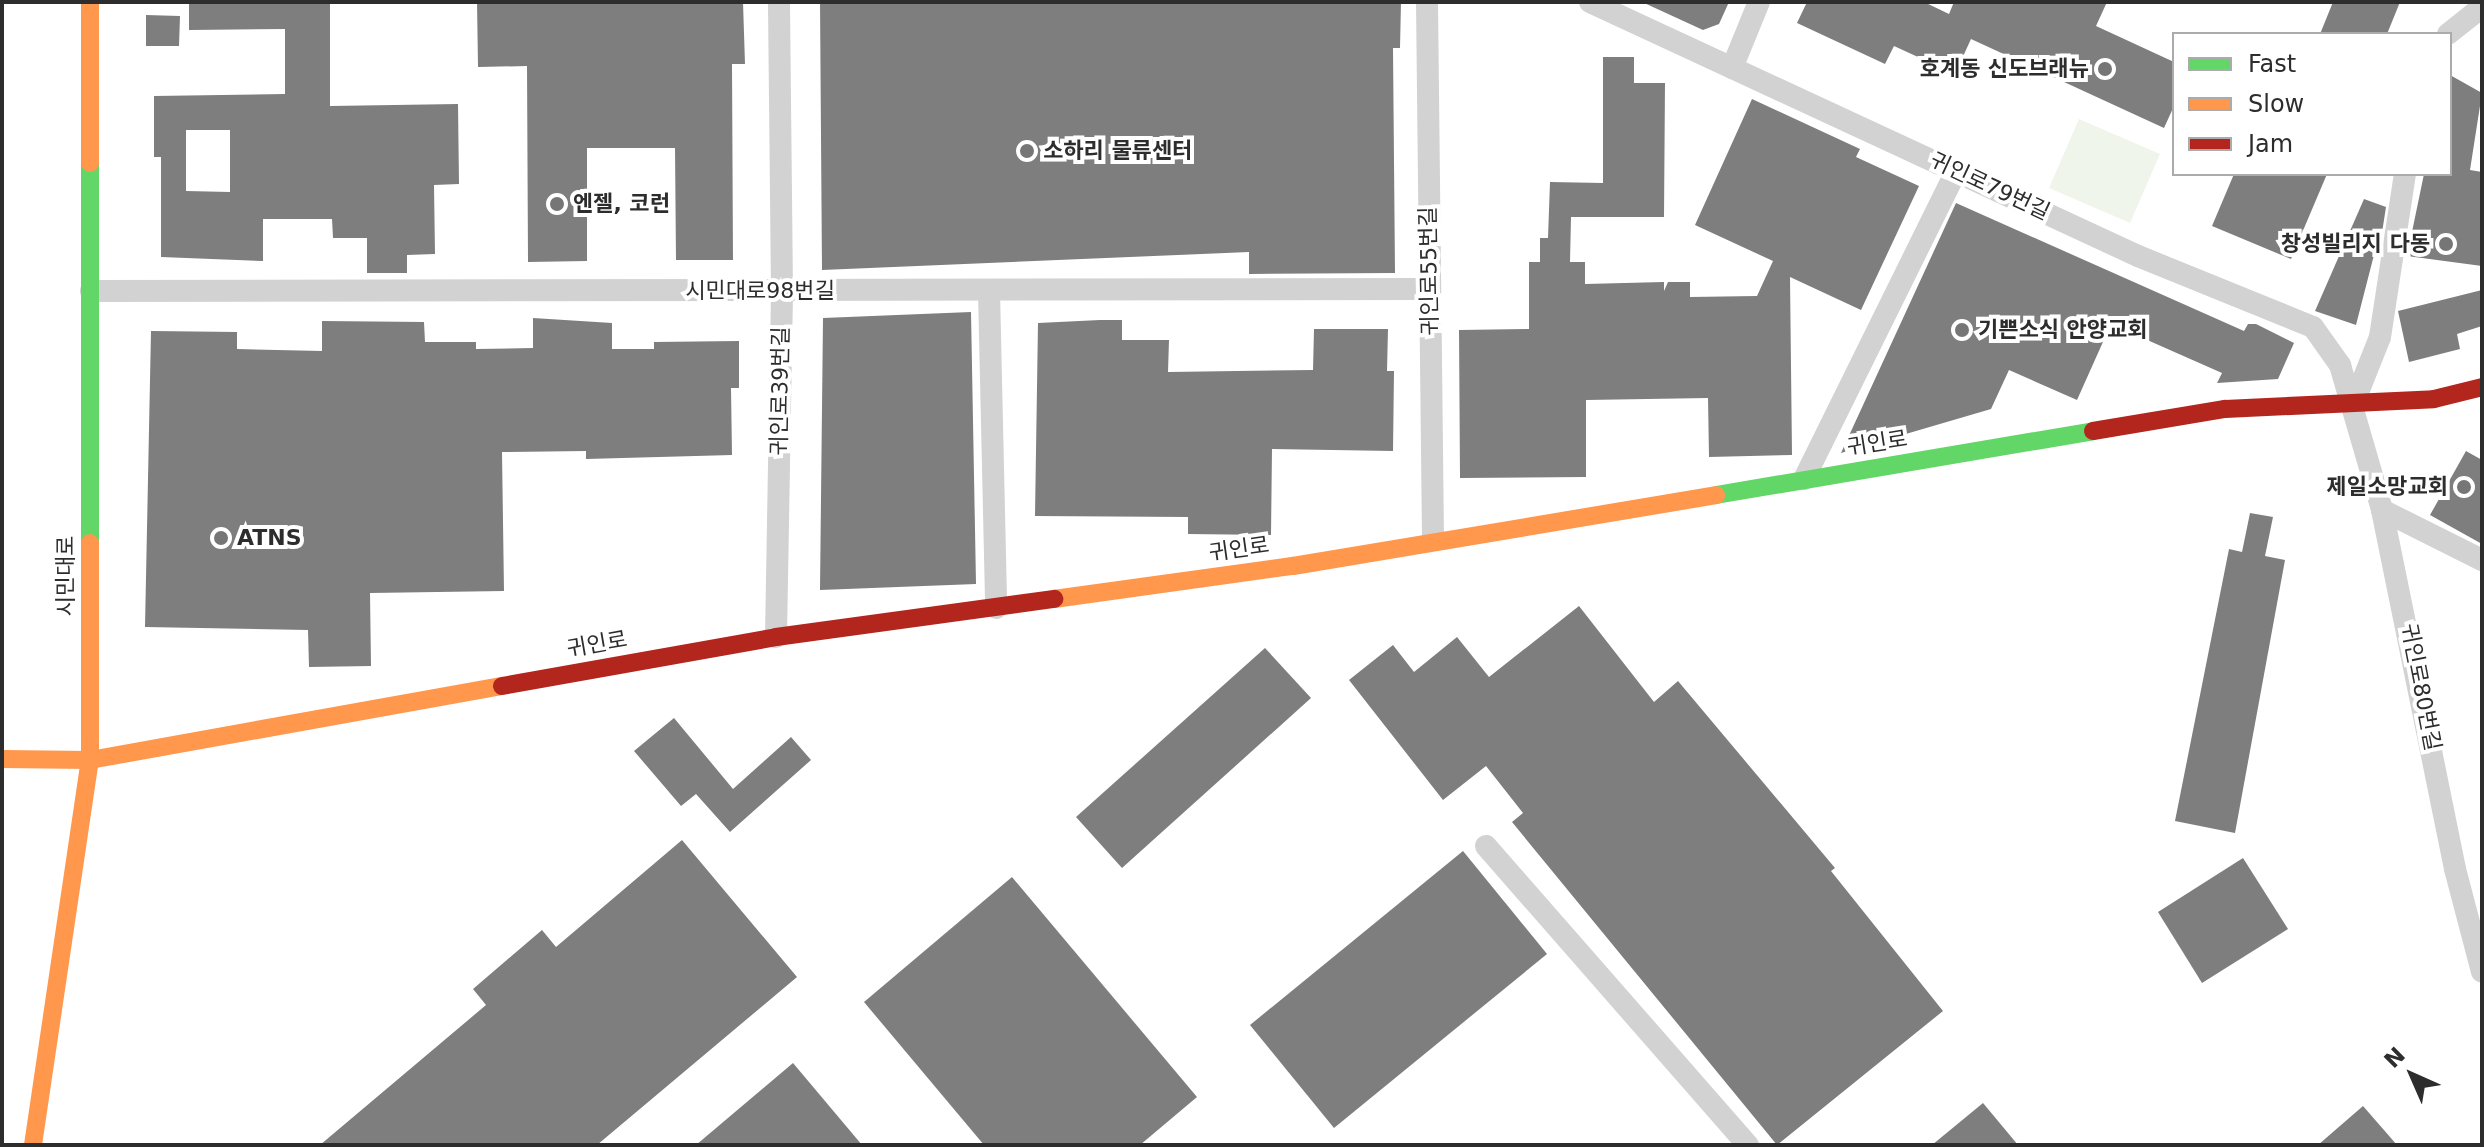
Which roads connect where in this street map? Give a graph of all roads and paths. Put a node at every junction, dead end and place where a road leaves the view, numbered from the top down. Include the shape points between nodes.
1 (90, 2) edge
2 (779, 2) edge
3 (1427, 2) edge
4 (1590, 2) edge
5 (1759, 2) edge
6 (2471, 8) edge
7 (2450, 32) edge
8 (1732, 68) junction
9 (1957, 170) junction
10 (2405, 176) edge
11 (1429, 289) junction
12 (91, 291) junction
13 (782, 291) junction
14 (989, 291) junction
15 (2482, 387) edge
16 (2353, 405) junction
17 (1804, 479) junction
18 (2382, 510) junction
19 (1433, 540) junction
20 (2482, 560) edge
21 (996, 608) junction
22 (776, 637) junction
23 (2, 759) edge
24 (90, 760) junction
25 (1486, 846) dead end
26 (2482, 972) edge
27 (33, 1145) edge
28 (1748, 1145) edge

1 - 12 street, 시민대로
2 - 13 street, 귀인로39번길
3 - 11 street, 귀인로55번길
4 - 8 street, 귀인로79번길
5 - 8 street
6 - 7 street
8 - 9 street, 귀인로79번길
9 - 16 street, 귀인로79번길 via 2138,256 2313,327 2340,365
9 - 17 street
10 - 16 street via 2380,337
11 - 14 street, 시민대로98번길
11 - 19 street, 귀인로55번길
12 - 13 street, 시민대로98번길
12 - 24 street, 시민대로
13 - 14 street, 시민대로98번길
13 - 22 street, 귀인로39번길
14 - 21 street
15 - 16 street, 귀인로 via 2434,399
16 - 17 street, 귀인로 via 2225,409
16 - 18 street, 귀인로80번길
17 - 19 street, 귀인로
18 - 20 street
18 - 26 street, 귀인로80번길 via 2455,869
19 - 21 street, 귀인로
21 - 22 street, 귀인로
22 - 24 street, 귀인로
23 - 24 street, 귀인로
24 - 27 street, 시민대로
25 - 28 street

